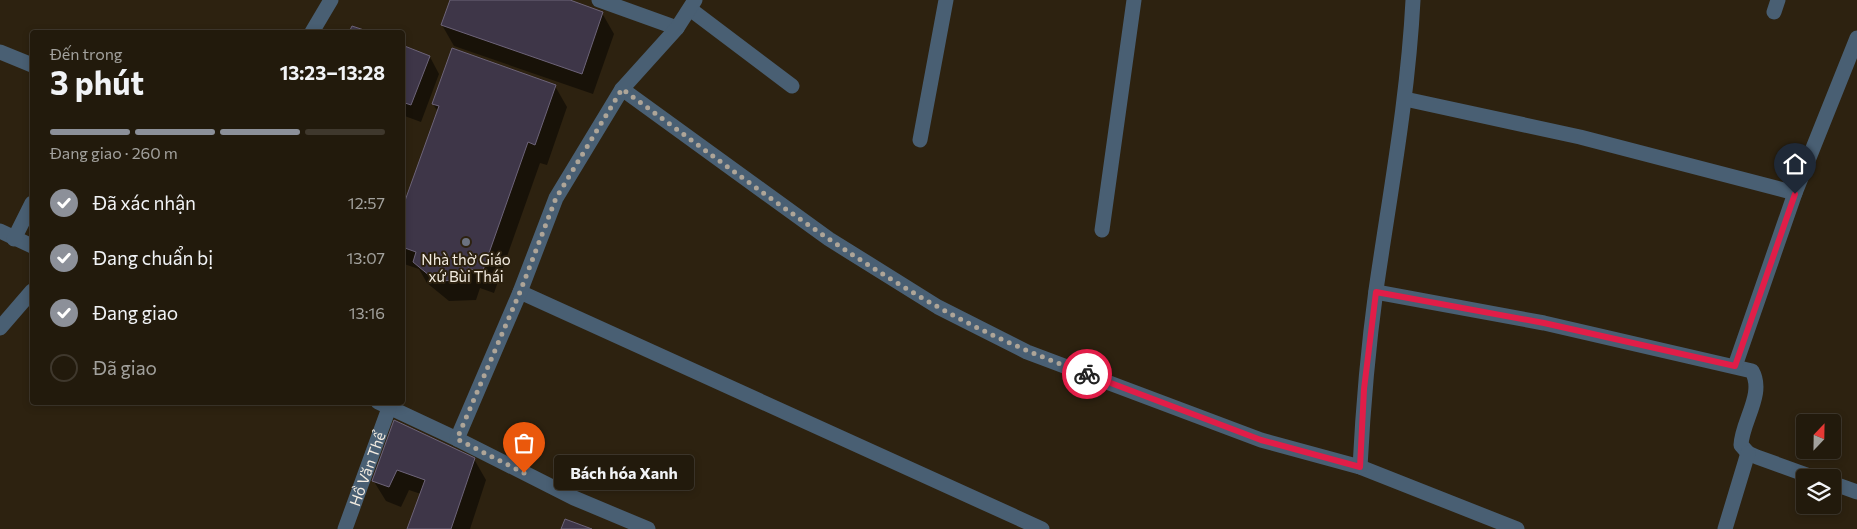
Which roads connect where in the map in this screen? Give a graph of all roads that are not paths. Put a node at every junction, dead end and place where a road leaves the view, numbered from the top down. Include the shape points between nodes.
1 (331, 0) edge
2 (599, 0) edge
3 (946, 0) edge
4 (1134, 0) edge
5 (1413, 0) edge
6 (693, 5) edge
7 (677, 28) junction
8 (313, 30) edge
9 (1857, 38) edge
10 (0, 52) edge
11 (30, 64) edge
12 (792, 86) dead end
13 (622, 89) junction
14 (1405, 99) junction
15 (920, 140) dead end
16 (1795, 194) junction
17 (30, 207) edge
18 (1102, 230) dead end
19 (0, 231) edge
20 (14, 239) junction
21 (30, 245) edge
22 (520, 292) junction
23 (1376, 292) junction
24 (30, 293) edge
25 (0, 328) edge
26 (1735, 366) junction
27 (383, 405) edge
28 (457, 439) junction
29 (1748, 453) junction
30 (1360, 467) junction
31 (1796, 471) edge
32 (1841, 486) edge
33 (1857, 492) edge
34 (345, 529) edge
35 (648, 529) edge
36 (1042, 529) edge
37 (1518, 529) edge
38 (1725, 529) edge

1 - 8 street
2 - 7 street
3 - 15 street
4 - 18 street
5 - 14 street
6 - 7 street
6 - 12 street
7 - 13 street
9 - 16 street
10 - 11 street
13 - 22 street via 556,198
13 - 30 street via 830,240 938,307 1045,359 1261,440
14 - 16 street via 1580,137
14 - 23 street
16 - 26 street
17 - 20 street
19 - 20 street
20 - 21 street
22 - 28 street
22 - 36 street
23 - 26 street via 1544,323
23 - 30 street via 1364,389
24 - 25 street
26 - 29 street via 1752,371 1756,377 1757,388 1741,441
27 - 28 street
27 - 34 street, Hồ Văn Thể
28 - 35 street via 574,498
29 - 31 street
29 - 38 street
30 - 37 street
32 - 33 street

